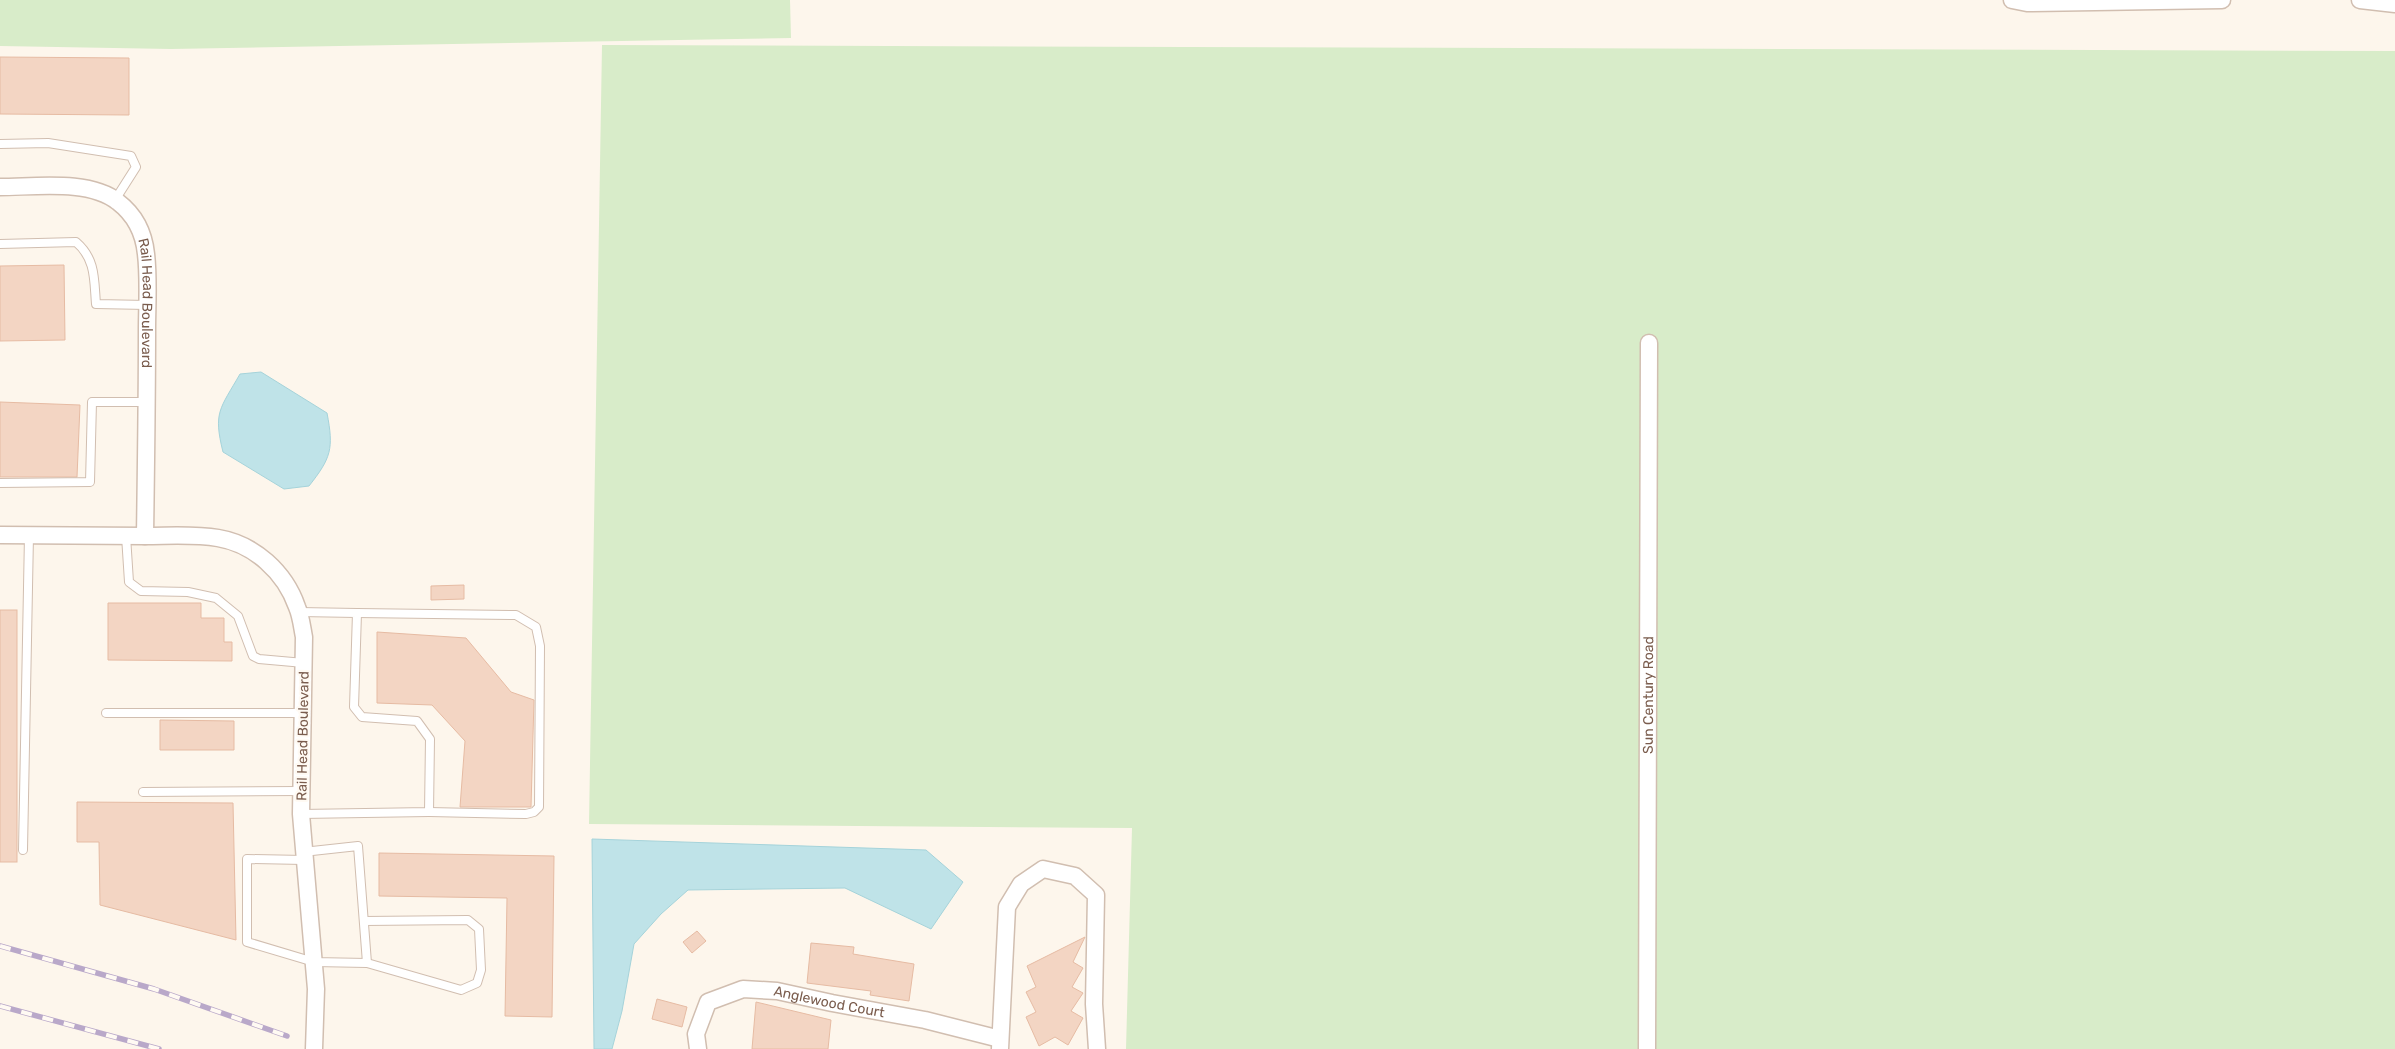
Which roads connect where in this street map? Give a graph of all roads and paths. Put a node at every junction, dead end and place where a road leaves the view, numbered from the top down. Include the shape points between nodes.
1 (2012, 0) edge
2 (2222, 0) edge
3 (2360, 0) edge
4 (2395, 4) edge
5 (0, 144) edge
6 (0, 187) edge
7 (115, 200) junction
8 (0, 244) edge
9 (147, 305) junction
10 (1649, 342) dead end
11 (146, 402) junction
12 (0, 483) edge
13 (0, 535) edge
14 (30, 535) junction
15 (126, 536) junction
16 (145, 536) junction
17 (299, 612) junction
18 (357, 612) junction
19 (304, 663) junction
20 (106, 713) dead end
21 (302, 713) junction
22 (301, 791) junction
23 (143, 792) dead end
24 (429, 812) junction
25 (301, 814) junction
26 (23, 850) dead end
27 (304, 856) junction
28 (364, 921) junction
29 (314, 962) junction
30 (367, 963) junction
31 (1000, 1044) edge
32 (314, 1049) edge
33 (698, 1049) edge
34 (1096, 1049) edge
35 (1648, 1049) edge

1 - 2 street via 2027,3
3 - 4 street
5 - 7 lane via 48,143 131,156 136,167
6 - 7 street, Rail Head Boulevard via 81,187 100,191
7 - 9 street, Rail Head Boulevard via 133,216 141,232 146,254
8 - 9 lane via 76,242 87,252 94,274 96,304
9 - 11 street, Rail Head Boulevard
10 - 35 street, Sun Century Road
11 - 12 lane via 92,402 90,482
11 - 16 street, Rail Head Boulevard
13 - 14 street, Rail Head Boulevard
14 - 15 street, Rail Head Boulevard
14 - 26 lane
15 - 16 street, Rail Head Boulevard
15 - 19 lane via 130,582 141,591 188,592 216,598 238,616 253,656
16 - 17 street, Rail Head Boulevard via 216,537 251,549 276,571 289,589
17 - 18 lane
17 - 19 street, Rail Head Boulevard via 304,637
18 - 24 lane via 354,706 362,717 417,721 430,739
18 - 24 lane via 516,614 536,627 540,646 539,807 526,814
19 - 21 street, Rail Head Boulevard
20 - 21 lane
21 - 22 street, Rail Head Boulevard
22 - 23 lane
22 - 25 street, Rail Head Boulevard
24 - 25 lane
25 - 27 street, Rail Head Boulevard
27 - 28 lane via 358,846
27 - 29 street, Rail Head Boulevard
27 - 29 lane via 247,859 247,942
28 - 30 lane
28 - 30 lane via 468,920 479,929 481,970 477,983 462,990
29 - 30 lane
29 - 32 street, Rail Head Boulevard
31 - 33 street, Anglewood Court via 925,1020 832,1004 777,990 743,989 708,1002 696,1034
31 - 34 street via 1007,907 1021,884 1043,869 1075,876 1096,895

